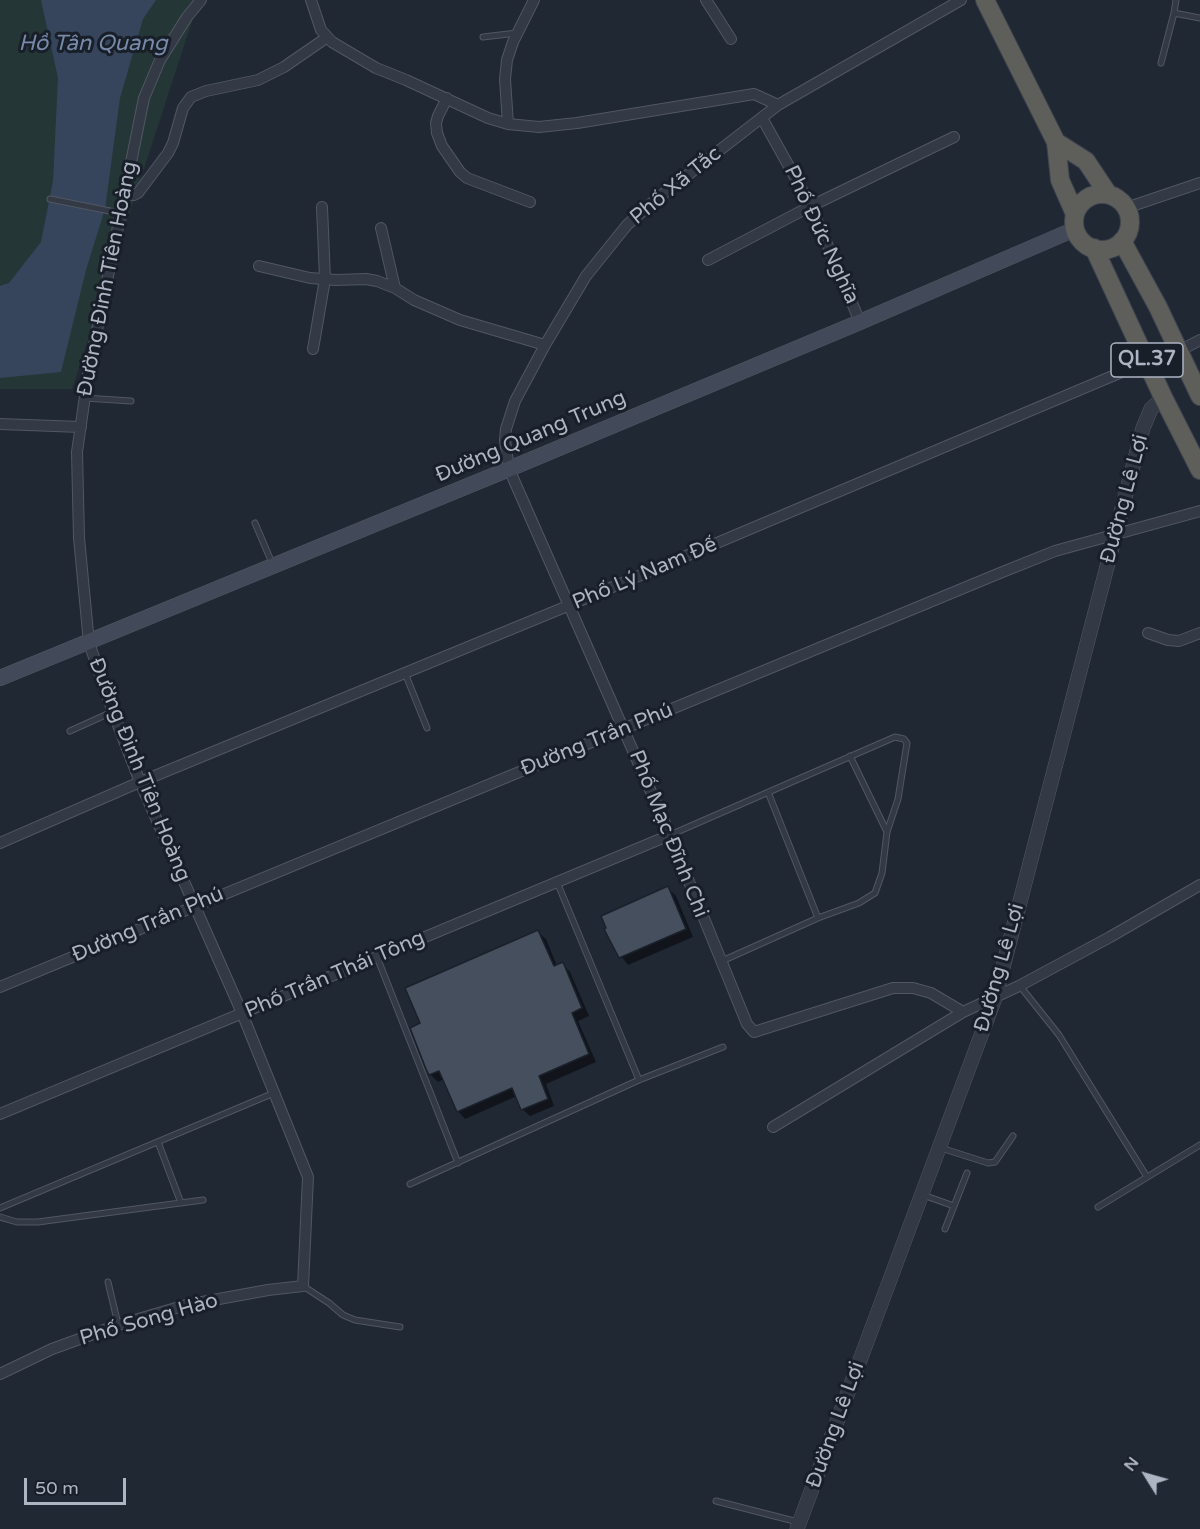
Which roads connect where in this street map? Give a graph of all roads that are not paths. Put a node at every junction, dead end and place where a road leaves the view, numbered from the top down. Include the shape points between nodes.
1 (201, 0) edge
2 (311, 0) edge
3 (534, 0) edge
4 (706, 0) edge
5 (961, 0) edge
6 (985, 0) edge
7 (1176, 0) edge
8 (1174, 13) junction
9 (1200, 18) edge
10 (517, 33) junction
11 (483, 37) dead end
12 (326, 39) junction
13 (731, 39) dead end
14 (1161, 63) dead end
15 (447, 98) junction
16 (778, 105) junction
17 (762, 118) junction
18 (508, 123) junction
19 (954, 137) dead end
20 (1056, 142) junction
21 (1200, 183) edge
22 (124, 194) junction
23 (1108, 194) junction
24 (50, 199) dead end
25 (530, 202) dead end
26 (812, 206) junction
27 (322, 207) dead end
28 (1126, 208) junction
29 (120, 213) junction
30 (1075, 221) junction
31 (381, 228) dead end
32 (1122, 241) junction
33 (1094, 248) junction
34 (708, 260) dead end
35 (259, 266) dead end
36 (326, 279) junction
37 (395, 288) junction
38 (860, 322) junction
39 (1200, 340) edge
40 (545, 345) junction
41 (313, 349) dead end
42 (1179, 351) junction
43 (1148, 361) junction
44 (1200, 396) edge
45 (1163, 397) junction
46 (84, 399) junction
47 (131, 402) dead end
48 (0, 424) edge
49 (81, 427) junction
50 (509, 470) junction
51 (1200, 470) edge
52 (1200, 511) edge
53 (255, 523) dead end
54 (1114, 535) junction
55 (274, 567) junction
56 (570, 605) junction
57 (1148, 633) dead end
58 (1200, 633) edge
59 (89, 643) junction
60 (405, 673) junction
61 (0, 678) edge
62 (113, 712) junction
63 (427, 728) dead end
64 (625, 729) junction
65 (70, 731) dead end
66 (850, 756) junction
67 (140, 782) junction
68 (768, 792) junction
69 (887, 832) junction
70 (670, 835) junction
71 (0, 843) edge
72 (557, 882) junction
73 (1200, 885) edge
74 (195, 906) junction
75 (818, 918) junction
76 (377, 957) junction
77 (720, 961) junction
78 (1019, 986) junction
79 (0, 987) edge
80 (995, 998) junction
81 (963, 1012) junction
82 (242, 1013) junction
83 (723, 1047) dead end
84 (639, 1080) junction
85 (274, 1093) junction
86 (0, 1114) edge
87 (773, 1127) dead end
88 (1013, 1136) dead end
89 (158, 1142) junction
90 (1200, 1145) edge
91 (940, 1147) junction
92 (458, 1163) junction
93 (967, 1173) dead end
94 (1147, 1177) junction
95 (410, 1184) dead end
96 (922, 1194) junction
97 (203, 1200) dead end
98 (181, 1203) junction
99 (954, 1206) junction
100 (1098, 1207) dead end
101 (0, 1208) edge
102 (0, 1217) edge
103 (945, 1229) dead end
104 (108, 1282) dead end
105 (303, 1286) junction
106 (118, 1326) junction
107 (400, 1327) dead end
108 (0, 1365) edge
109 (14, 1367) junction
110 (0, 1374) edge
111 (716, 1501) dead end
112 (798, 1526) edge

1 - 22 street, Đường Đinh Tiên Hoàng via 174,37 144,98
2 - 12 street
3 - 10 street
4 - 13 street
5 - 16 street, Phố Xã Tắc
6 - 20 highway
7 - 8 lane
8 - 9 lane
8 - 14 lane
10 - 11 lane
10 - 18 street via 505,79
12 - 15 street via 376,68
12 - 22 street via 258,80 191,97 183,108 168,153 138,193
15 - 18 street
15 - 25 street via 436,123 437,133 460,172
16 - 17 street, Phố Xã Tắc
16 - 18 street via 747,95 577,123 539,127
17 - 26 street, Phố Đức Nghĩa
17 - 40 street, Phố Xã Tắc via 627,225 586,276
19 - 26 street
20 - 23 highway via 1086,161
20 - 30 highway via 1060,180
21 - 28 street
22 - 29 street, Đường Đinh Tiên Hoàng
23 - 28 highway
23 - 30 highway via 1091,196 1079,206
24 - 29 lane
26 - 34 street
26 - 38 street, Phố Đức Nghĩa
27 - 36 street
28 - 32 highway via 1130,225
29 - 46 street, Đường Đinh Tiên Hoàng
30 - 33 highway via 1082,242
30 - 38 main road, Đường Quang Trung
31 - 37 street
32 - 33 highway via 1109,248
32 - 42 highway, QL.37
33 - 43 highway, QL.37
35 - 36 street
36 - 37 street via 366,279
36 - 41 street
37 - 40 street via 460,320
38 - 50 main road, Đường Quang Trung
39 - 42 street
40 - 50 street, Phố Xã Tắc via 509,417 505,440
42 - 44 highway, QL.37
43 - 45 highway, QL.37
43 - 56 street, Phố Lý Nam Đế
45 - 51 highway, QL.37
45 - 54 street, Đường Lê Lợi via 1151,409 1143,428
46 - 47 lane
46 - 49 street, Đường Đinh Tiên Hoàng
48 - 49 street
49 - 59 street, Đường Đinh Tiên Hoàng via 77,452 79,538
50 - 55 main road, Đường Quang Trung
50 - 56 street, Phố Mạc Đĩnh Chi
52 - 54 street, Đường Trần Phú
53 - 55 lane
54 - 64 street, Đường Trần Phú via 1011,568
54 - 80 street, Đường Lê Lợi
55 - 59 main road, Đường Quang Trung
56 - 60 street, Phố Lý Nam Đế
56 - 64 street, Phố Mạc Đĩnh Chi
57 - 58 street via 1179,641
59 - 61 main road, Đường Quang Trung
59 - 62 street, Đường Đinh Tiên Hoàng
60 - 63 lane
60 - 67 street, Phố Lý Nam Đế
62 - 65 lane
62 - 67 street, Đường Đinh Tiên Hoàng
64 - 70 street, Phố Mạc Đĩnh Chi
64 - 74 street, Đường Trần Phú
66 - 68 lane
66 - 69 lane
66 - 69 lane via 895,737 907,743 898,799
67 - 71 street, Phố Lý Nam Đế
67 - 74 street, Đường Đinh Tiên Hoàng
68 - 70 lane
68 - 75 lane
69 - 75 lane via 884,865 874,893 859,903
70 - 72 street, Phố Trần Thái Tông
70 - 77 street, Phố Mạc Đĩnh Chi
72 - 76 street, Phố Trần Thái Tông
72 - 84 lane
73 - 78 street
74 - 79 street, Đường Trần Phú
74 - 82 street, Đường Đinh Tiên Hoàng
75 - 77 lane
76 - 82 street, Phố Trần Thái Tông
76 - 92 lane
77 - 81 street, Phố Mạc Đĩnh Chi via 754,1032 893,988 932,993
78 - 80 street
78 - 94 lane via 1059,1035
80 - 81 street
80 - 91 street, Đường Lê Lợi
81 - 87 street
82 - 85 street, Đường Đinh Tiên Hoàng
82 - 86 street, Phố Trần Thái Tông
83 - 84 lane
84 - 92 lane
85 - 89 lane
85 - 105 street, Đường Đinh Tiên Hoàng via 308,1177
88 - 91 lane via 995,1162
89 - 98 lane
89 - 101 lane
90 - 94 lane
91 - 96 street, Đường Lê Lợi
92 - 95 lane
93 - 99 lane
94 - 100 lane
96 - 99 lane
96 - 112 street, Đường Lê Lợi
97 - 98 lane
98 - 102 lane via 38,1222
99 - 103 lane
104 - 106 lane
105 - 106 street, Phố Song Hào via 186,1305
105 - 107 lane via 343,1315
106 - 109 street, Phố Song Hào
108 - 109 street
109 - 110 street, Phố Song Hào
111 - 112 lane

